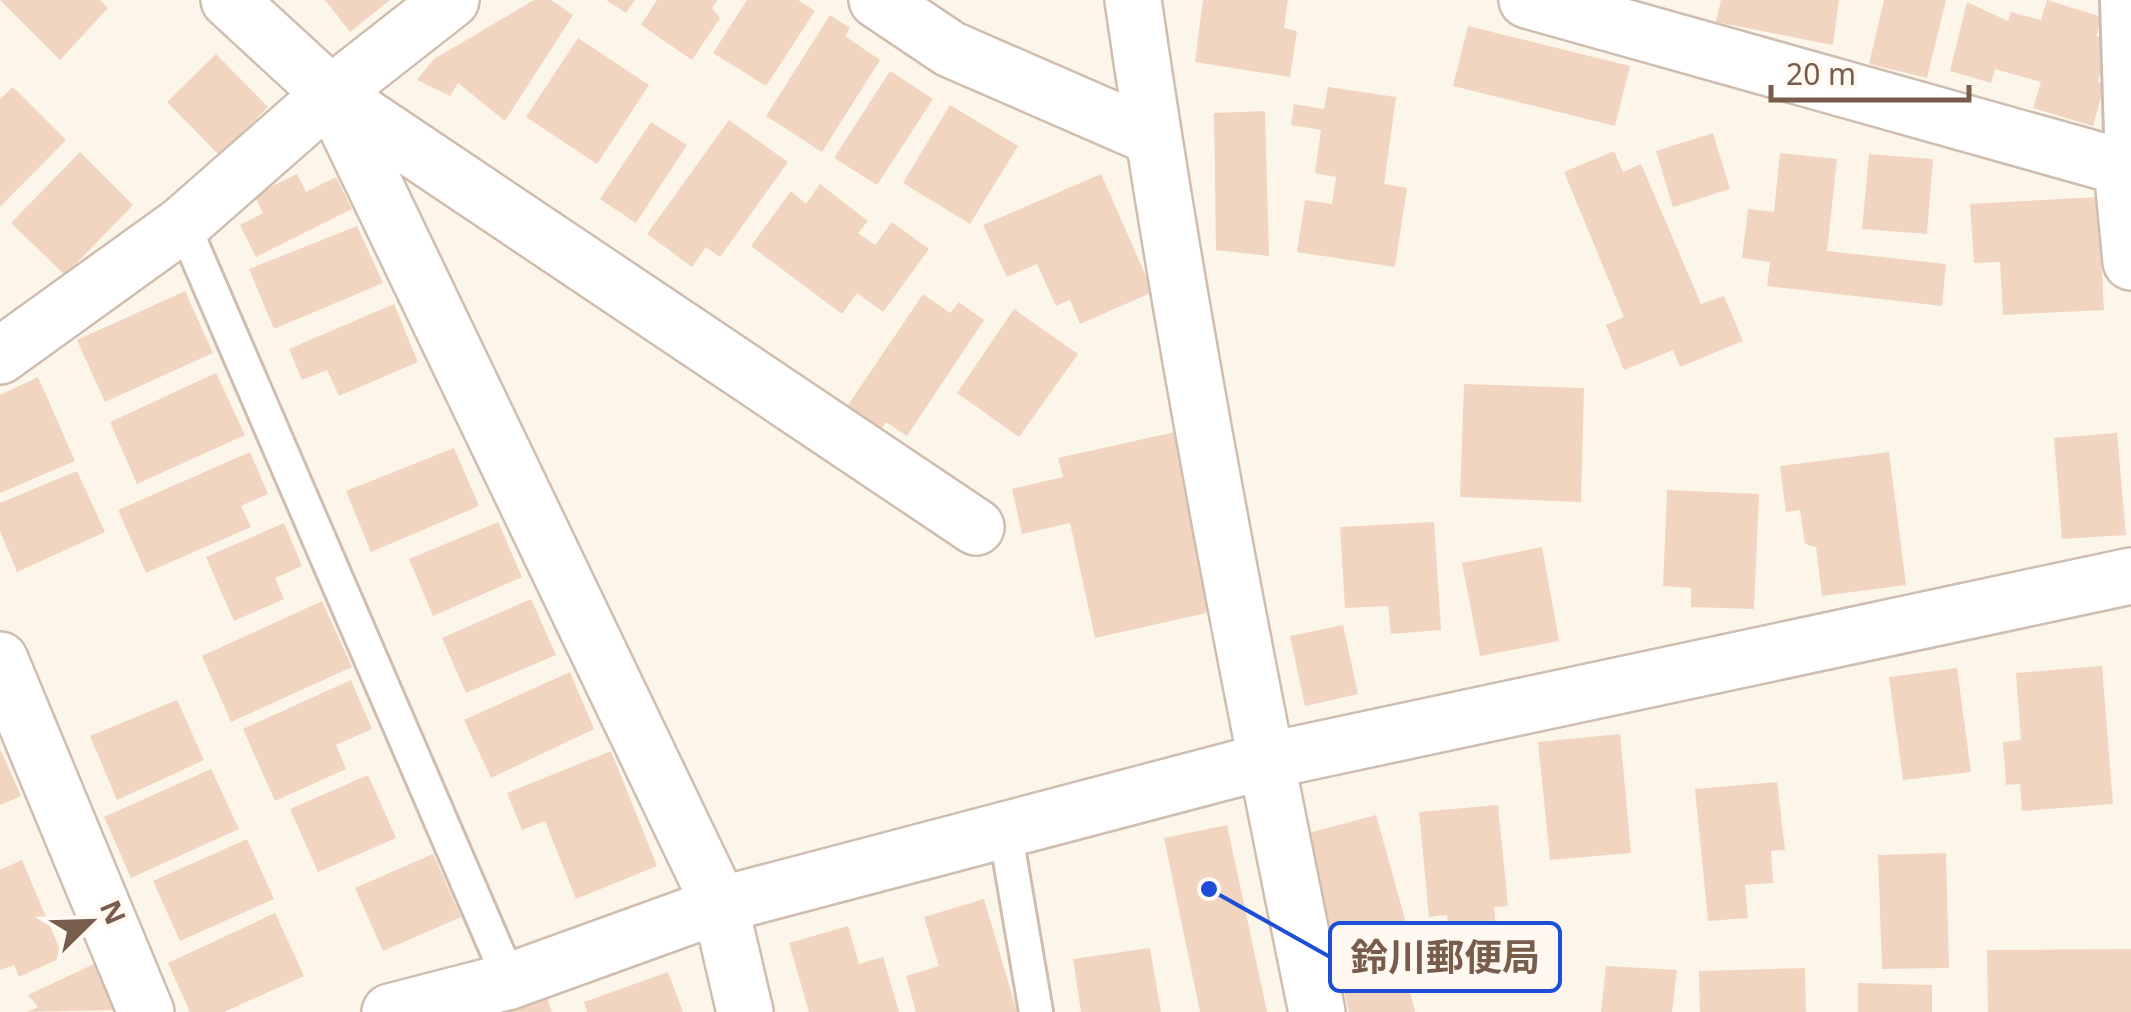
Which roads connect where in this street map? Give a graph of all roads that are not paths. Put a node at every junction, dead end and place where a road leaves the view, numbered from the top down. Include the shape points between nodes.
1 (229, 0) edge
2 (451, 0) edge
3 (877, 0) edge
4 (1132, 0) edge
5 (1527, 0) edge
6 (2117, 0) edge
7 (331, 94) junction
8 (1152, 137) junction
9 (2127, 167) edge
10 (183, 224) junction
11 (2131, 262) edge
12 (0, 356) edge
13 (976, 526) dead end
14 (2131, 576) edge
15 (0, 660) edge
16 (1266, 761) junction
17 (1005, 830) junction
18 (720, 905) junction
19 (510, 981) junction
20 (146, 1012) edge
21 (390, 1012) edge
22 (745, 1012) edge
23 (1036, 1012) edge
24 (1317, 1012) edge

1 - 7 street
2 - 7 street
3 - 8 street via 950,49
4 - 8 street
5 - 9 street
6 - 9 lane
7 - 10 street
7 - 13 street
7 - 18 street
8 - 16 street
9 - 11 street
10 - 12 street
10 - 19 lane
14 - 16 street
15 - 20 street
16 - 17 street
16 - 24 street
17 - 18 street
17 - 23 lane
18 - 19 street
18 - 22 street
19 - 21 street

